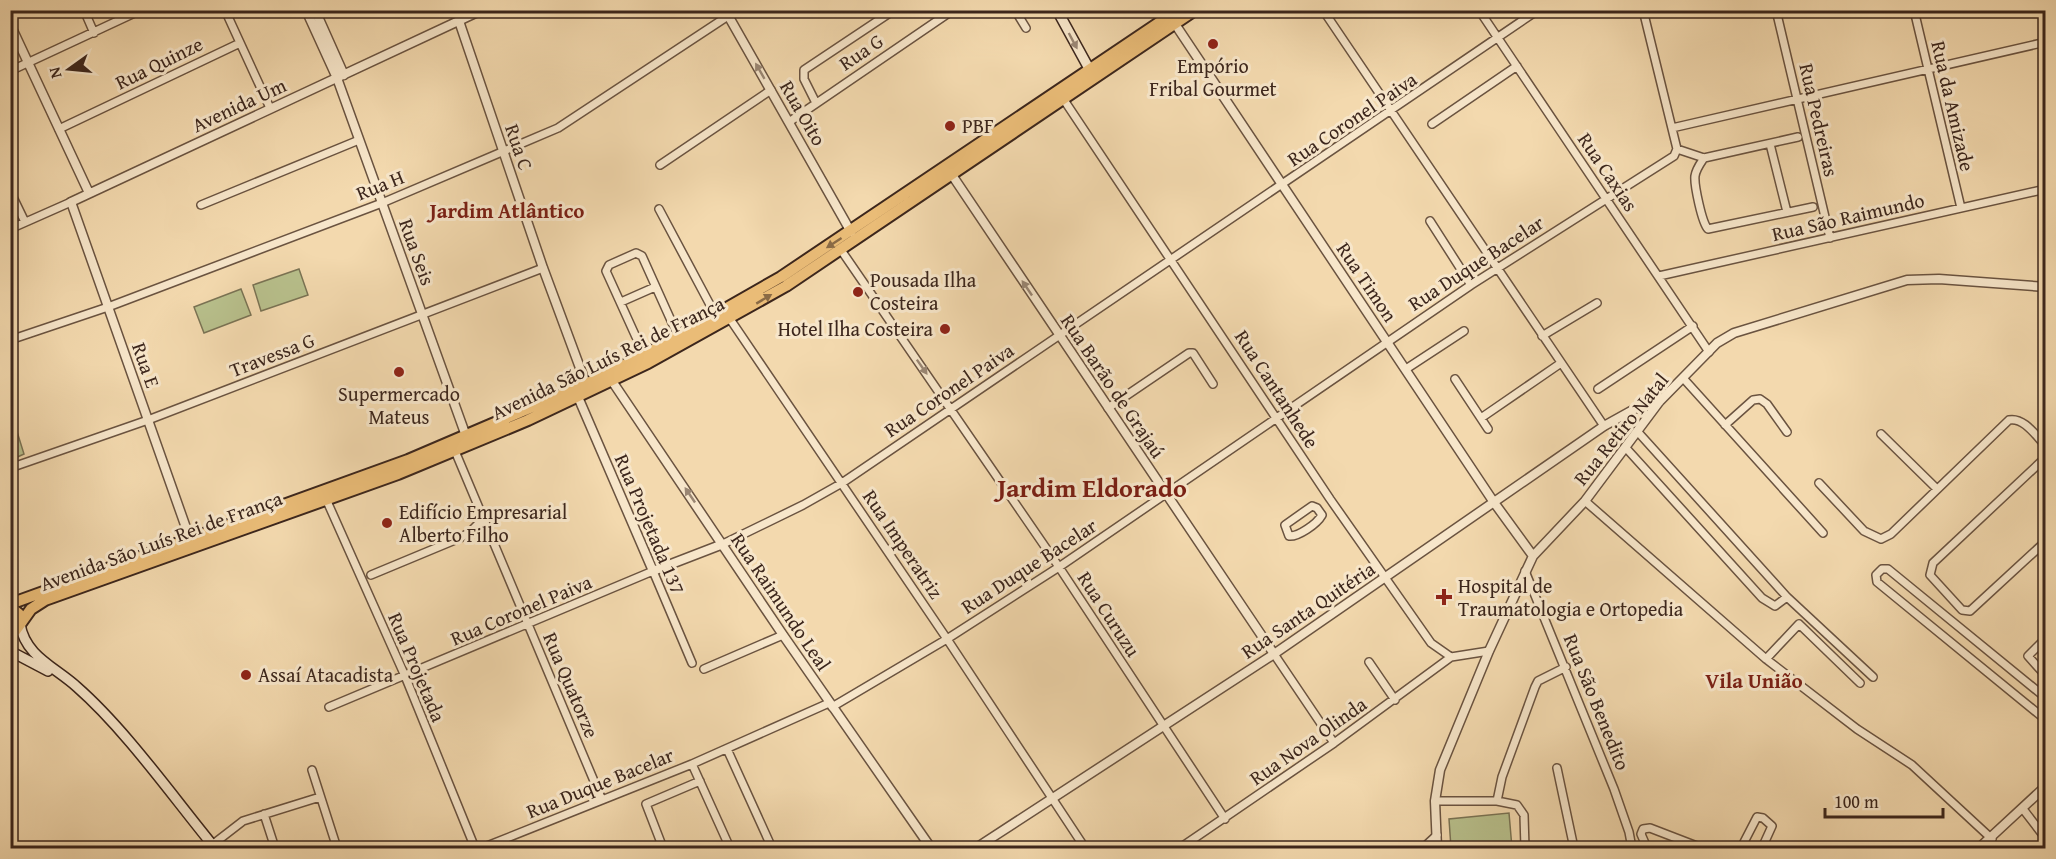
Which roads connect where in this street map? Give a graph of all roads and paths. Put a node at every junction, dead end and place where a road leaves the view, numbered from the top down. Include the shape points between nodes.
1 (84, 10) edge
2 (141, 10) edge
3 (225, 10) edge
4 (482, 10) edge
5 (737, 10) edge
6 (952, 10) edge
7 (1015, 10) edge
8 (1057, 10) edge
9 (1178, 10) edge
10 (1195, 10) edge
11 (1323, 10) edge
12 (1479, 10) edge
13 (1538, 10) edge
14 (1643, 10) edge
15 (1776, 10) edge
16 (1914, 10) edge
17 (310, 11) edge
18 (891, 12) dead end
19 (727, 13) edge
20 (460, 17) edge
21 (10, 24) edge
22 (1175, 24) junction
23 (1026, 28) dead end
24 (94, 33) junction
25 (1499, 39) junction
26 (2046, 42) edge
27 (240, 43) junction
28 (28, 63) junction
29 (1517, 66) junction
30 (1928, 69) junction
31 (10, 71) edge
32 (1094, 74) junction
33 (341, 76) junction
34 (771, 90) junction
35 (1798, 99) junction
36 (1064, 100) junction
37 (816, 103) junction
38 (270, 108) junction
39 (1392, 112) junction
40 (789, 122) junction
41 (1432, 124) dead end
42 (1672, 128) junction
43 (59, 129) junction
44 (1798, 137) dead end
45 (359, 140) junction
46 (1770, 144) junction
47 (1677, 149) junction
48 (503, 151) junction
49 (1704, 158) junction
50 (660, 165) dead end
51 (940, 172) junction
52 (952, 175) junction
53 (1282, 186) junction
54 (2046, 189) edge
55 (10, 191) edge
56 (89, 193) junction
57 (1606, 199) junction
58 (71, 202) junction
59 (382, 203) junction
60 (201, 205) dead end
61 (1813, 207) dead end
62 (1961, 208) junction
63 (659, 209) dead end
64 (1787, 212) junction
65 (1430, 221) dead end
66 (25, 222) junction
67 (10, 229) edge
68 (851, 232) junction
69 (1830, 238) junction
70 (841, 250) junction
71 (1173, 260) junction
72 (543, 268) junction
73 (1496, 268) junction
74 (1659, 276) junction
75 (1471, 285) junction
76 (656, 287) junction
77 (2046, 287) edge
78 (621, 302) junction
79 (1597, 303) dead end
80 (108, 307) junction
81 (422, 316) junction
82 (716, 316) junction
83 (730, 319) junction
84 (1693, 326) junction
85 (1464, 331) dead end
86 (678, 336) junction
87 (1059, 336) junction
88 (1542, 336) junction
89 (636, 337) dead end
90 (10, 340) edge
91 (1387, 342) junction
92 (1709, 352) junction
93 (1561, 363) junction
94 (1406, 369) junction
95 (1683, 378) junction
96 (607, 379) junction
97 (1455, 379) dead end
98 (586, 384) junction
99 (1213, 384) dead end
100 (1598, 389) dead end
101 (578, 397) junction
102 (1659, 402) junction
103 (951, 408) junction
104 (1108, 408) junction
105 (1481, 418) junction
106 (1277, 419) junction
107 (148, 420) junction
108 (1725, 425) junction
109 (1604, 426) junction
110 (1488, 429) dead end
111 (1637, 431) junction
112 (1787, 432) dead end
113 (1881, 434) dead end
114 (466, 436) junction
115 (2046, 446) edge
116 (1626, 447) junction
117 (455, 451) junction
118 (2046, 457) edge
119 (10, 468) edge
120 (842, 483) junction
121 (1819, 483) dead end
122 (1937, 489) junction
123 (1167, 495) junction
124 (326, 499) junction
125 (1330, 499) junction
126 (1494, 501) junction
127 (1585, 501) junction
128 (1317, 508) junction
129 (483, 518) junction
130 (1823, 533) dead end
131 (190, 539) junction
132 (2046, 541) edge
133 (723, 544) junction
134 (1533, 556) junction
135 (1059, 567) junction
136 (653, 571) junction
137 (1525, 571) junction
138 (371, 576) dead end
139 (1385, 578) junction
140 (1787, 597) junction
141 (10, 606) edge
142 (20, 624) junction
143 (528, 625) junction
144 (783, 635) junction
145 (10, 638) edge
146 (2046, 638) edge
147 (948, 639) junction
148 (10, 651) edge
149 (1489, 651) junction
150 (1274, 654) junction
151 (1452, 657) junction
152 (1766, 659) junction
153 (1369, 662) dead end
154 (692, 663) dead end
155 (1566, 667) junction
156 (704, 669) dead end
157 (405, 676) junction
158 (2046, 676) edge
159 (1873, 677) dead end
160 (1860, 683) dead end
161 (2046, 698) edge
162 (1395, 700) junction
163 (831, 705) junction
164 (328, 707) dead end
165 (2046, 720) edge
166 (1164, 727) junction
167 (1334, 743) junction
168 (727, 749) junction
169 (692, 764) junction
170 (1557, 768) dead end
171 (312, 770) dead end
172 (700, 781) junction
173 (2046, 786) edge
174 (320, 797) junction
175 (602, 800) junction
176 (1052, 800) junction
177 (1435, 801) junction
178 (1497, 801) junction
179 (2023, 809) junction
180 (264, 814) junction
181 (1225, 819) junction
182 (1437, 835) junction
183 (1992, 838) junction
184 (2046, 839) edge
185 (213, 847) edge
186 (275, 849) edge
187 (337, 849) edge
188 (475, 849) edge
189 (482, 849) edge
190 (663, 849) edge
191 (730, 849) edge
192 (772, 849) edge
193 (931, 849) edge
194 (976, 849) edge
195 (1085, 849) edge
196 (1180, 849) edge
197 (1423, 849) edge
198 (1437, 849) edge
199 (1525, 849) edge
200 (1574, 849) edge
201 (1632, 849) edge
202 (1647, 849) edge
203 (1702, 849) edge
204 (1741, 849) edge
205 (1762, 849) edge
206 (1979, 849) edge

1 - 24 street
2 - 24 street
3 - 27 street
4 - 20 street, Avenida Um
5 - 19 street, Rua H
6 - 37 street, Rua G
7 - 23 street
8 -> 32 main road
9 - 32 main road, Avenida São Luís Rei de França
10 - 22 main road, Avenida São Luís Rei de França
11 - 39 street
12 - 25 street, Rua Caxias
13 - 25 street, Rua Coronel Paiva
14 - 42 street
15 - 35 street, Rua Pedreiras
16 - 30 street, Rua da Amizade
17 - 33 street, Rua Seis
18 - 37 street via 804,70 804,79
34 -> 19 street, Rua Oito
19 - 48 street, Rua H via 564,125
20 - 33 street, Avenida Um
20 - 48 street, Rua C
21 - 28 street
22 - 32 main road, Avenida São Luís Rei de França
22 - 53 street, Rua Timon
24 - 28 street
25 - 29 street, Rua Caxias
25 - 39 street, Rua Coronel Paiva
26 - 30 street
27 - 38 street
27 - 43 street, Rua Quinze
28 - 31 street
28 - 43 street
29 - 41 street
29 - 57 street, Rua Caxias
30 - 35 street
30 - 62 street, Rua da Amizade
32 - 36 main road, Avenida São Luís Rei de França
32 - 51 main road, Avenida São Luís Rei de França
33 - 38 street, Avenida Um
33 - 45 street, Rua Seis
34 - 40 street, Rua Oito
34 - 50 street
35 - 42 street
35 - 69 street, Rua Pedreiras
36 - 52 main road, Avenida São Luís Rei de França
36 - 71 street, Rua Cantanhede
37 - 40 street, Rua G
38 - 56 street, Avenida Um
39 - 53 street, Rua Coronel Paiva
39 - 73 street
40 - 68 street, Rua Oito
42 - 47 street
43 - 56 street
44 - 46 street
45 - 59 street, Rua Seis
45 - 60 street
46 - 49 street
46 - 64 street
47 - 49 street
47 - 57 street, Rua Duque Bacelar via 1674,156
48 - 59 street, Rua H
48 - 72 street, Rua C
49 - 64 street via 1695,181 1708,229
51 - 52 street
51 - 68 main road, Avenida São Luís Rei de França
52 - 70 main road, Avenida São Luís Rei de França
87 -> 52 street, Rua Barão de Grajaú
53 - 71 street, Rua Coronel Paiva
53 - 91 street, Rua Timon
54 - 62 street, Rua São Raimundo
55 - 66 street
56 - 58 street, Avenida Um
57 - 73 street, Rua Duque Bacelar
57 - 74 street, Rua Caxias
58 - 66 street, Avenida Um
58 - 80 street, Rua E
59 - 80 street, Rua H
59 - 81 street, Rua Seis
61 - 64 street
62 - 69 street, Rua São Raimundo
63 - 82 street
65 - 75 street
66 - 67 street, Avenida Um
68 -> 82 main road, Avenida São Luís Rei de França
69 - 74 street, Rua São Raimundo
83 -> 70 main road, Avenida São Luís Rei de França
70 -> 103 street, Rua Curuzu
71 - 87 street, Rua Coronel Paiva
71 - 106 street, Rua Cantanhede
72 - 81 street, Travessa G
72 - 98 street, Rua C
73 - 75 street, Rua Duque Bacelar
73 - 88 street
74 - 84 street, Rua Caxias
75 - 91 street, Rua Duque Bacelar
76 - 78 street
76 - 78 street via 639,254 609,265 606,271
76 - 86 street
77 - 92 street, Rua Retiro Natal via 1907,280 1734,333
78 - 89 street
79 - 88 street
80 - 90 street, Rua H
80 - 107 street, Rua E
81 - 107 street, Travessa G
81 - 114 street, Rua Seis
82 - 86 main road, Avenida São Luís Rei de França
83 - 96 main road, Avenida São Luís Rei de França
83 - 120 street, Rua Imperatriz
84 - 92 street, Rua Caxias
84 - 100 street
85 - 94 street
86 - 96 main road, Avenida São Luís Rei de França
87 - 103 street, Rua Coronel Paiva
87 - 104 street, Rua Barão de Grajaú
88 - 93 street
91 - 94 street, Rua Timon
91 - 106 street, Rua Duque Bacelar
92 - 95 street, Rua Retiro Natal
93 - 105 street
93 - 109 street
94 - 126 street, Rua Timon
95 - 102 street, Rua Retiro Natal
95 - 108 street
96 - 98 main road, Avenida São Luís Rei de França
96 - 101 main road, Avenida São Luís Rei de França
133 -> 96 street, Rua Raimundo Leal
97 - 105 street
98 - 114 main road, Avenida São Luís Rei de França
99 - 104 street via 1193,352
101 - 117 main road, Avenida São Luís Rei de França
101 - 136 street, Rua Projetada 137
102 - 109 street, Rua Santa Quitéria via 1640,406
102 - 111 street, Rua Retiro Natal
103 - 120 street, Rua Coronel Paiva
103 - 135 street, Rua Curuzu
104 - 123 street, Rua Barão de Grajaú
105 - 110 street
106 - 123 street, Rua Duque Bacelar
106 - 125 street, Rua Cantanhede
107 - 119 street, Travessa G
107 - 131 street, Rua E
108 - 112 street via 1753,400 1760,399
108 - 130 street
109 - 126 street, Rua Santa Quitéria
111 - 116 street, Rua Retiro Natal
111 - 140 street
113 - 122 street
114 - 131 main road, Avenida São Luís Rei de França
115 - 122 street via 2023,423 2009,420
116 - 127 street, Rua Retiro Natal
116 - 140 street via 1762,598 1775,606
117 - 124 main road, Avenida São Luís Rei de França
117 - 129 street, Rua Quatorze
118 - 132 street via 1933,563 1929,575 1962,610 1970,611
120 - 133 street, Rua Coronel Paiva
120 - 147 street, Rua Imperatriz
121 - 122 street via 1864,531 1881,539
123 - 135 street, Rua Duque Bacelar
123 - 150 street, Rua Barão de Grajaú
124 - 142 main road, Avenida São Luís Rei de França via 45,600
124 - 157 street, Rua Projetada
125 - 128 street
125 - 139 street, Rua Cantanhede
126 - 134 street, Rua Timon
126 - 139 street, Rua Santa Quitéria
127 - 134 street, Rua Retiro Natal
127 - 152 street
128 - 128 street via 1312,506 1287,522 1284,530 1294,536 1319,520 1322,515
129 - 138 street via 460,538
129 - 143 street, Rua Quatorze
131 - 141 main road, Avenida São Luís Rei de França
133 - 136 street, Rua Coronel Paiva
133 - 144 street, Rua Raimundo Leal
134 - 137 street, Rua Retiro Natal
135 - 147 street, Rua Duque Bacelar
135 - 166 street, Rua Curuzu
136 - 143 street, Rua Coronel Paiva
136 - 154 street, Rua Projetada 137
137 - 149 street, Rua Retiro Natal
137 - 155 street, Rua São Benedito
139 - 150 street, Rua Santa Quitéria
139 - 151 street, Rua Cantanhede via 1431,642
140 - 159 street
141 - 142 main road via 19,614
142 - 145 main road, Avenida São Luís Rei de França
142 - 185 main road via 30,650 99,708
143 - 157 street, Rua Coronel Paiva
143 - 175 street, Rua Quatorze
144 - 156 street
144 - 163 street, Rua Raimundo Leal
146 - 158 street via 2028,656
147 - 163 street, Rua Duque Bacelar
147 - 176 street, Rua Imperatriz
148 - 185 main road via 54,675 88,704
149 - 151 street
149 - 177 street, Rua Retiro Natal via 1440,770
150 - 166 street, Rua Santa Quitéria
150 - 167 street, Rua Barão de Grajaú
151 - 162 street, Rua Nova Olinda
152 - 160 street via 1799,624
152 - 183 street via 1857,729 1912,765
153 - 162 street
155 - 178 street via 1538,681 1502,777
155 - 201 street, Rua São Benedito via 1614,789
157 - 164 street, Rua Coronel Paiva
157 - 188 street, Rua Projetada
161 - 165 street via 1888,569 1876,575 1877,582
162 - 167 street, Rua Nova Olinda
163 - 168 street, Rua Duque Bacelar
163 - 193 street, Rua Raimundo Leal
166 - 176 street, Rua Santa Quitéria
166 - 181 street, Rua Curuzu
167 - 181 street, Rua Nova Olinda
168 - 169 street, Rua Duque Bacelar
168 - 192 street
169 - 172 street
169 - 175 street, Rua Duque Bacelar
170 - 200 street
171 - 174 street
172 - 190 street via 646,804
172 - 191 street
173 - 179 street
174 - 180 street
174 - 187 street
175 - 189 street, Rua Duque Bacelar
176 - 194 street, Rua Santa Quitéria
176 - 195 street, Rua Imperatriz
177 - 178 street
177 - 182 street, Rua Retiro Natal
178 - 199 street via 1517,805 1523,811
179 - 183 street
179 - 184 street
180 - 185 street via 232,827
180 - 186 street
181 - 196 street, Rua Nova Olinda
182 - 197 street
182 - 198 street, Rua Retiro Natal
183 - 206 street
202 - 203 street via 1641,834 1643,829 1650,828
204 - 205 street via 1757,818 1763,818 1772,826

